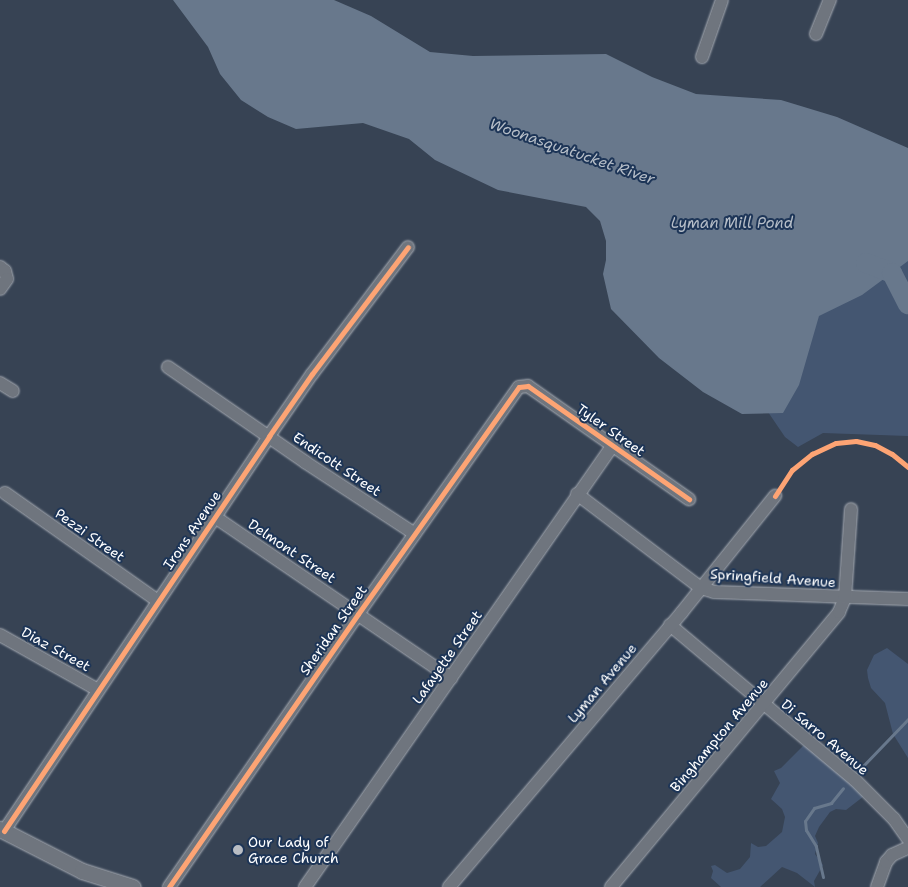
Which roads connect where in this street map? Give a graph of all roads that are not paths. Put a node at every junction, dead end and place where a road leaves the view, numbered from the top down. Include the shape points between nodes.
1 (722, 0) edge
2 (830, 0) edge
3 (816, 34) dead end
4 (702, 57) dead end
5 (408, 247) dead end
6 (2, 269) edge
7 (0, 289) edge
8 (168, 367) dead end
9 (0, 383) edge
10 (519, 387) joint
11 (13, 391) dead end
12 (268, 436) junction
13 (613, 445) junction
14 (5, 493) dead end
15 (577, 494) junction
16 (775, 496) dead end
17 (689, 499) dead end
18 (851, 508) dead end
19 (215, 517) junction
20 (415, 534) junction
21 (701, 588) junction
22 (845, 598) junction
23 (908, 599) edge
24 (158, 601) junction
25 (358, 614) junction
26 (670, 625) junction
27 (0, 635) edge
28 (451, 678) junction
29 (98, 690) junction
30 (764, 704) junction
31 (2, 830) edge
32 (908, 839) edge
33 (908, 848) edge
34 (133, 887) edge
35 (169, 887) edge
36 (306, 887) edge
37 (449, 887) edge
38 (611, 887) edge
39 (877, 887) edge

1 - 4 street
2 - 3 street
5 - 12 street, Irons Avenue
6 - 7 street via 7,279
8 - 12 street, Endicott Street
9 - 11 street
10 - 13 street, Tyler Street via 528,386
10 - 20 street, Sheridan Street
12 - 19 street, Irons Avenue
12 - 20 street, Endicott Street
13 - 15 street, Lafayette Street
13 - 17 street, Tyler Street
14 - 24 street, Pezzi Street
15 - 21 street, Springfield Avenue
15 - 28 street, Lafayette Street
16 - 21 street, Lyman Avenue
18 - 22 street
19 - 24 street, Irons Avenue
19 - 25 street, Delmont Street
20 - 25 street, Sheridan Street
21 - 22 street, Springfield Avenue via 714,592
21 - 26 street, Lyman Avenue
22 - 23 street, Springfield Avenue
22 - 30 street, Binghampton Avenue via 840,612
24 - 29 street, Irons Avenue
25 - 28 street, Delmont Street
25 - 35 street, Sheridan Street
26 - 30 street, Di Sarro Avenue
26 - 37 street, Lyman Avenue
27 - 29 street, Diaz Street
28 - 36 street, Lafayette Street
29 - 31 street, Irons Avenue
30 - 32 street, Di Sarro Avenue via 855,780 894,819
30 - 38 street, Binghampton Avenue
31 - 34 main road via 82,870
33 - 39 street via 892,855 886,862

